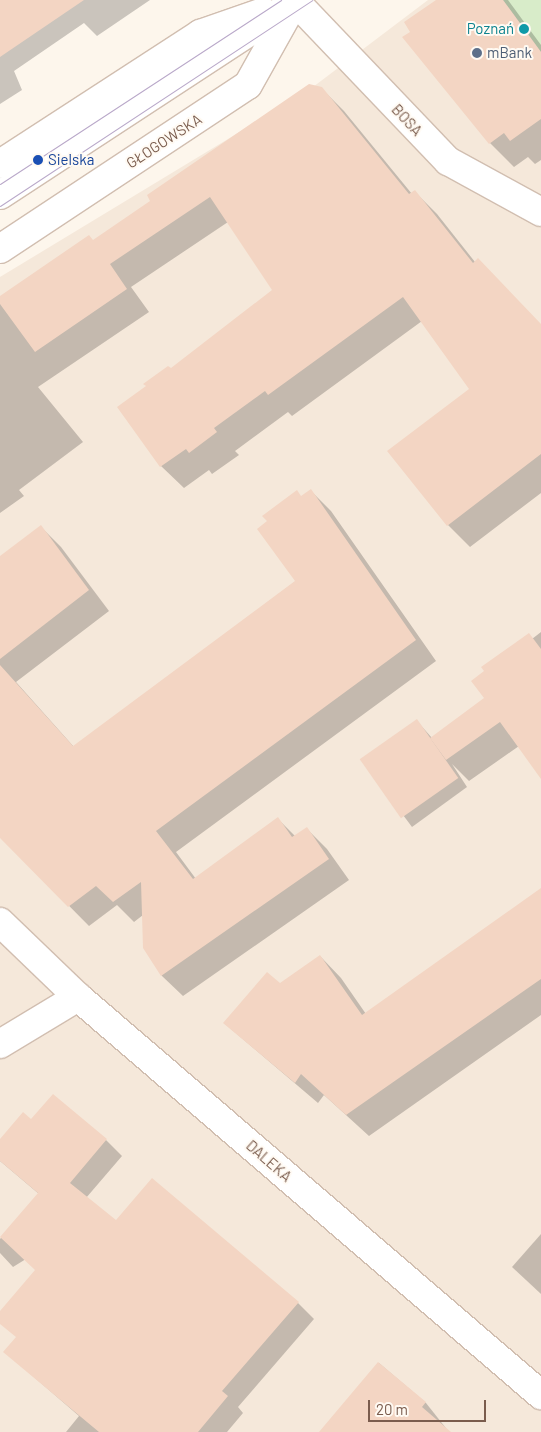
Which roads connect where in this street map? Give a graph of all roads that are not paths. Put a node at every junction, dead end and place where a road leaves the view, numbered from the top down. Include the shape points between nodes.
1 (295, 0) edge
2 (0, 164) edge
3 (0, 195) edge
4 (541, 211) edge
5 (0, 249) edge
6 (0, 922) edge
7 (78, 997) junction
8 (0, 1044) edge
9 (541, 1396) edge

1 - 2 street via 200,34
1 - 3 street
1 - 4 street, BOSA via 448,161
1 - 5 street, GŁOGOWSKA via 248,85
6 - 7 street, DALEKA
7 - 8 street
7 - 9 street, DALEKA

